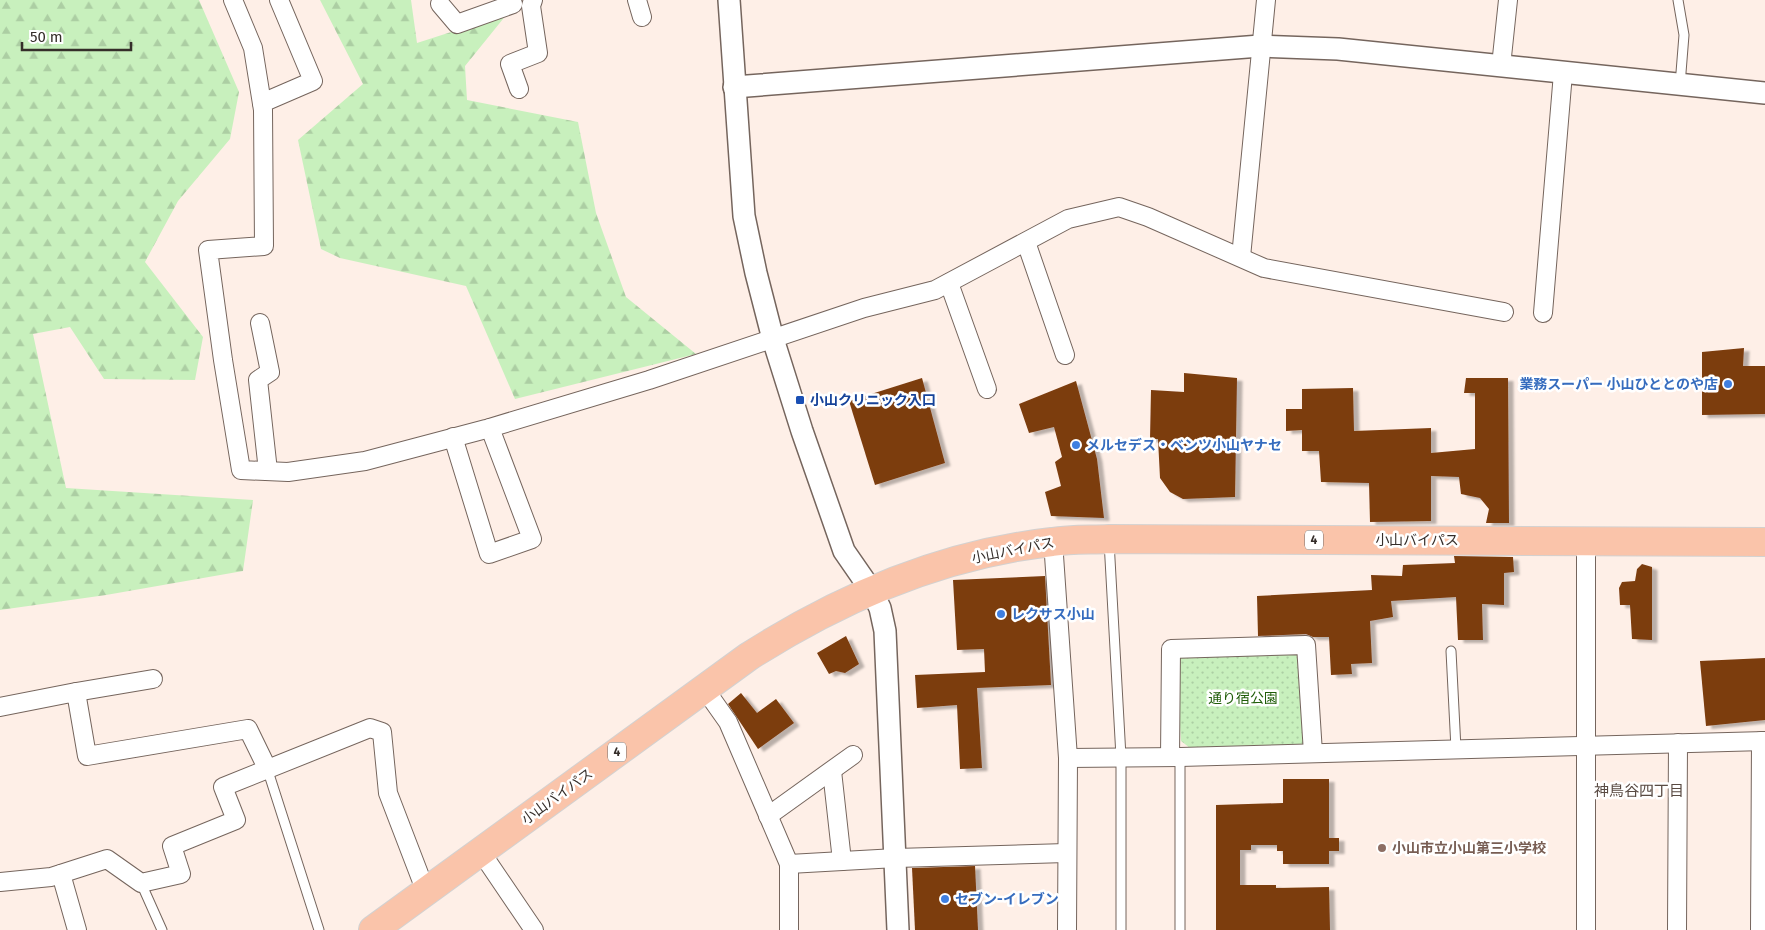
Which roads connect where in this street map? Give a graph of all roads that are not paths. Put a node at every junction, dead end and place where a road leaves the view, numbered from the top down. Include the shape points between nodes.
1 (233, 0) edge
2 (279, 0) edge
3 (533, 0) edge
4 (637, 0) edge
5 (729, 0) edge
6 (1266, 0) edge
7 (1508, 0) edge
8 (1678, 0) edge
9 (516, 1) edge
10 (440, 4) dead end
11 (642, 17) dead end
12 (1260, 46) junction
13 (1501, 66) junction
14 (1563, 73) junction
15 (1680, 85) junction
16 (734, 87) junction
17 (518, 89) dead end
18 (1765, 93) edge
19 (262, 103) junction
20 (1026, 242) junction
21 (1241, 257) junction
22 (949, 283) junction
23 (1504, 312) dead end
24 (1543, 313) dead end
25 (260, 323) dead end
26 (773, 339) junction
27 (1066, 355) dead end
28 (987, 389) dead end
29 (490, 428) junction
30 (453, 437) junction
31 (268, 471) junction
32 (1109, 538) junction
33 (1586, 540) junction
34 (1053, 542) junction
35 (1765, 542) edge
36 (871, 590) junction
37 (1451, 651) dead end
38 (153, 680) dead end
39 (704, 688) junction
40 (76, 692) junction
41 (0, 707) edge
42 (1763, 741) edge
43 (1678, 743) junction
44 (1585, 746) junction
45 (1456, 749) junction
46 (1312, 753) junction
47 (853, 756) dead end
48 (1121, 757) junction
49 (1175, 757) junction
50 (1068, 758) junction
51 (267, 768) junction
52 (832, 771) junction
53 (768, 816) junction
54 (481, 852) junction
55 (1066, 853) junction
56 (896, 858) junction
57 (842, 861) junction
58 (789, 864) junction
59 (61, 874) junction
60 (0, 882) edge
61 (141, 883) junction
62 (426, 892) junction
63 (77, 930) edge
64 (162, 930) edge
65 (319, 930) edge
66 (373, 930) edge
67 (534, 930) edge
68 (789, 930) edge
69 (898, 930) edge
70 (1067, 930) edge
71 (1121, 930) edge
72 (1180, 930) edge
73 (1586, 930) edge
74 (1677, 930) edge
75 (1760, 930) edge

1 - 19 street via 253,48
2 - 19 street via 313,82
3 - 17 street via 531,6 538,53 510,64
4 - 11 street
5 - 16 street
6 - 12 street
7 - 13 street
8 - 15 lane via 1684,35
9 - 10 street via 457,24
12 - 13 street via 1338,49
12 - 16 street
12 - 21 street
13 - 14 street
14 - 15 street
14 - 24 street
15 - 18 street
16 - 26 street via 744,216
19 - 31 street via 264,246 208,250 241,470
20 - 21 street via 1068,219 1119,206
20 - 22 street
20 - 27 street
21 - 23 street via 1264,268
22 - 26 street
22 - 28 street
25 - 31 street via 270,372 258,380
26 - 29 street
26 - 36 street via 844,551
29 - 30 street
29 - 30 street via 532,539 489,554
30 - 31 street via 365,461 288,472
32 - 33 highway, 小山バイパス / 4
32 - 34 highway, 小山バイパス / 4
32 - 48 lane
33 - 35 highway, 小山バイパス / 4
33 - 44 street
34 - 36 highway, 小山バイパス / 4 via 938,566
34 - 50 street
36 - 39 highway, 小山バイパス / 4 via 791,630
36 - 56 street via 880,608 885,630
37 - 45 lane
38 - 40 street
39 - 53 street via 728,722
39 - 54 highway, 小山バイパス / 4
40 - 41 street
40 - 51 street via 87,756 248,728
42 - 43 street
42 - 75 street
43 - 44 street
43 - 74 street
44 - 45 street
44 - 73 street
45 - 46 street
46 - 49 street
46 - 49 street via 1306,645 1171,649
47 - 52 street
48 - 49 street
48 - 50 street
48 - 71 lane
49 - 72 lane
50 - 55 street
51 - 61 street via 223,787 236,820 172,846 181,874
51 - 62 street via 370,728 382,732 388,793
51 - 65 lane
52 - 53 street
52 - 57 street
53 - 58 street
54 - 62 highway, 小山バイパス / 4
54 - 67 street
55 - 56 street
55 - 70 street
56 - 57 street
56 - 69 street
57 - 58 street
58 - 68 street
59 - 60 street
59 - 61 street via 107,859
59 - 63 street
61 - 64 lane
62 - 66 highway, 小山バイパス / 4

